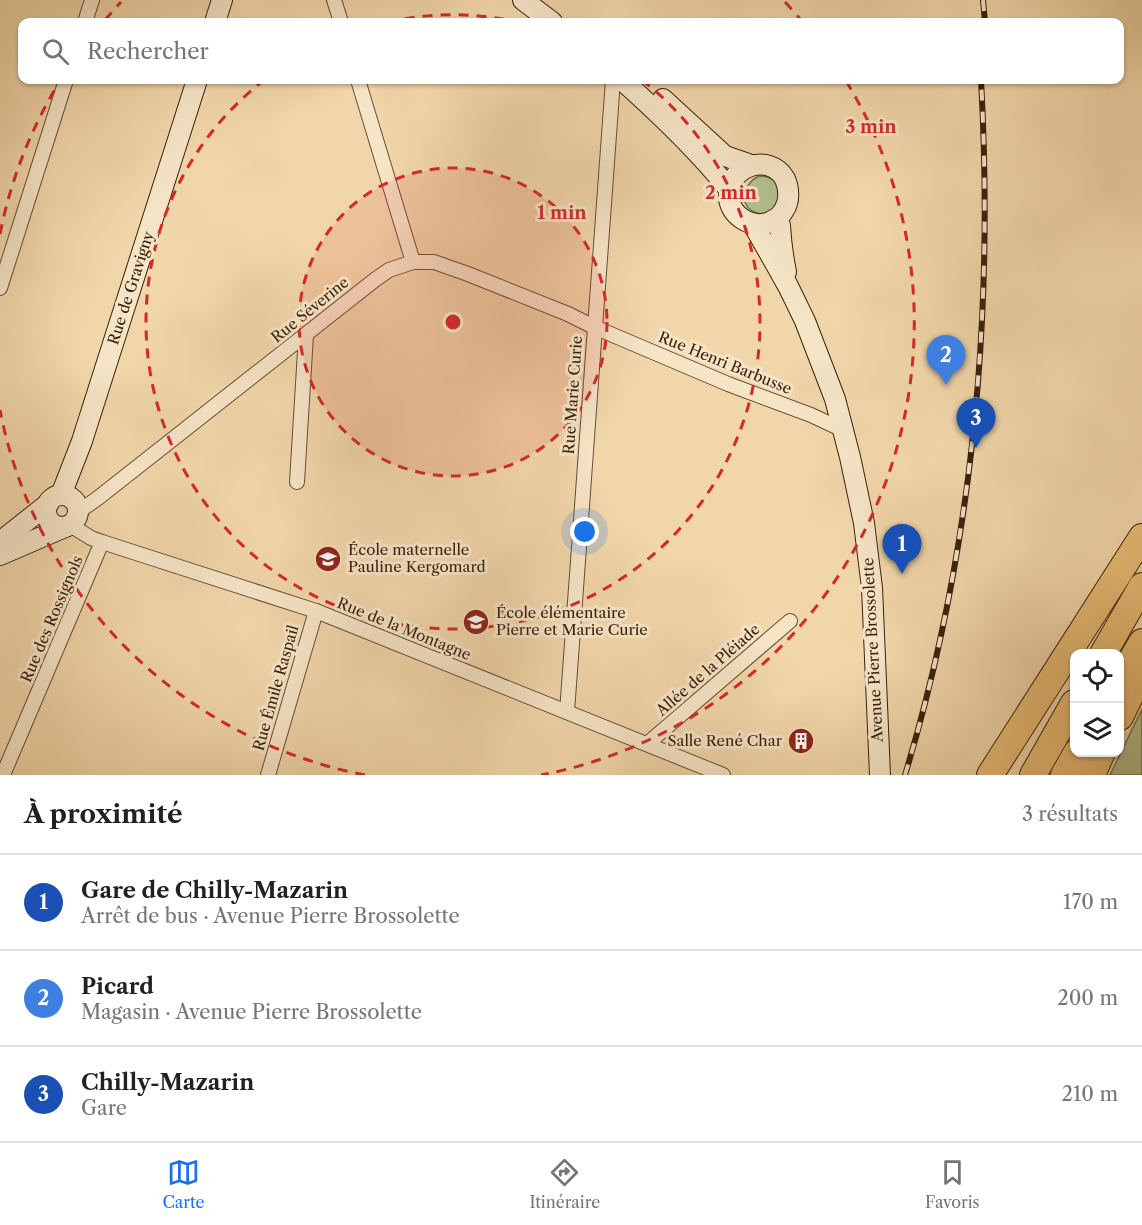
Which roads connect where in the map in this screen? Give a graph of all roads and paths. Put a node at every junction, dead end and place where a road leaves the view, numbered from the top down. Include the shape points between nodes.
1 (92, 0) edge
2 (222, 0) edge
3 (334, 0) edge
4 (523, 0) edge
5 (540, 0) edge
6 (86, 18) edge
7 (216, 18) edge
8 (340, 18) edge
9 (547, 18) edge
10 (564, 18) edge
11 (65, 84) edge
12 (196, 84) edge
13 (359, 84) edge
14 (613, 84) edge
15 (626, 84) edge
16 (644, 84) edge
17 (751, 165) junction
18 (729, 189) junction
19 (779, 217) junction
20 (753, 224) junction
21 (413, 261) junction
22 (788, 286) junction
23 (0, 288) edge
24 (594, 327) junction
25 (306, 335) junction
26 (843, 430) junction
27 (297, 482) dead end
28 (54, 500) junction
29 (71, 521) junction
30 (1142, 537) edge
31 (0, 542) edge
32 (102, 542) junction
33 (0, 555) edge
34 (1142, 586) edge
35 (316, 611) junction
36 (790, 621) dead end
37 (1142, 642) edge
38 (1106, 649) edge
39 (1142, 671) edge
40 (1124, 672) edge
41 (1124, 707) edge
42 (1070, 710) edge
43 (567, 712) junction
44 (646, 744) junction
45 (1075, 757) edge
46 (1100, 757) edge
47 (3, 775) edge
48 (268, 775) edge
49 (723, 775) edge
50 (880, 775) edge
51 (990, 775) edge
52 (1034, 775) edge
53 (1064, 775) edge
54 (1092, 775) edge

1 - 6 street
2 - 7 main road
3 - 8 street
4 - 9 main road
5 - 10 main road
11 - 23 street
12 - 28 main road, Rue de Gravigny via 85,431
13 - 21 street
14 - 24 street, Rue Marie Curie
15 - 18 main road, Avenue Pierre Brossolette via 697,151
16 - 17 main road, Avenue Pierre Brossolette via 725,156
17 - 18 main road via 740,171
17 - 19 main road, Avenue Pierre Brossolette via 774,168 784,178 789,191 787,205
18 - 20 main road, Avenue Pierre Brossolette via 736,214
19 - 20 main road via 767,224
19 - 22 main road, Avenue Pierre Brossolette
20 - 22 main road, Avenue Pierre Brossolette
21 - 24 street via 434,262 468,274
21 - 25 street, Rue Séverine via 389,270
22 - 26 main road, Avenue Pierre Brossolette via 824,370
24 - 26 street, Rue Henri Barbusse
24 - 43 street, Rue Marie Curie
25 - 27 street
25 - 29 street, Rue Séverine
26 - 50 main road, Avenue Pierre Brossolette via 864,523 873,588
28 - 29 main road via 70,498 74,502
28 - 29 main road via 46,514 48,519 55,526
28 - 31 main road
29 - 32 street, Rue de la Montagne via 90,538
29 - 33 main road
30 - 51 highway
32 - 35 street, Rue de la Montagne
32 - 47 street, Rue des Rossignols
34 - 38 highway
35 - 43 street, Rue de la Montagne
35 - 48 street, Rue Émile Raspail
36 - 44 street, Allée de la Pléiade
37 - 40 highway
39 - 41 highway
42 - 52 highway
43 - 44 street, Rue de la Montagne
44 - 49 street, Rue de la Montagne
45 - 53 highway
46 - 54 highway

